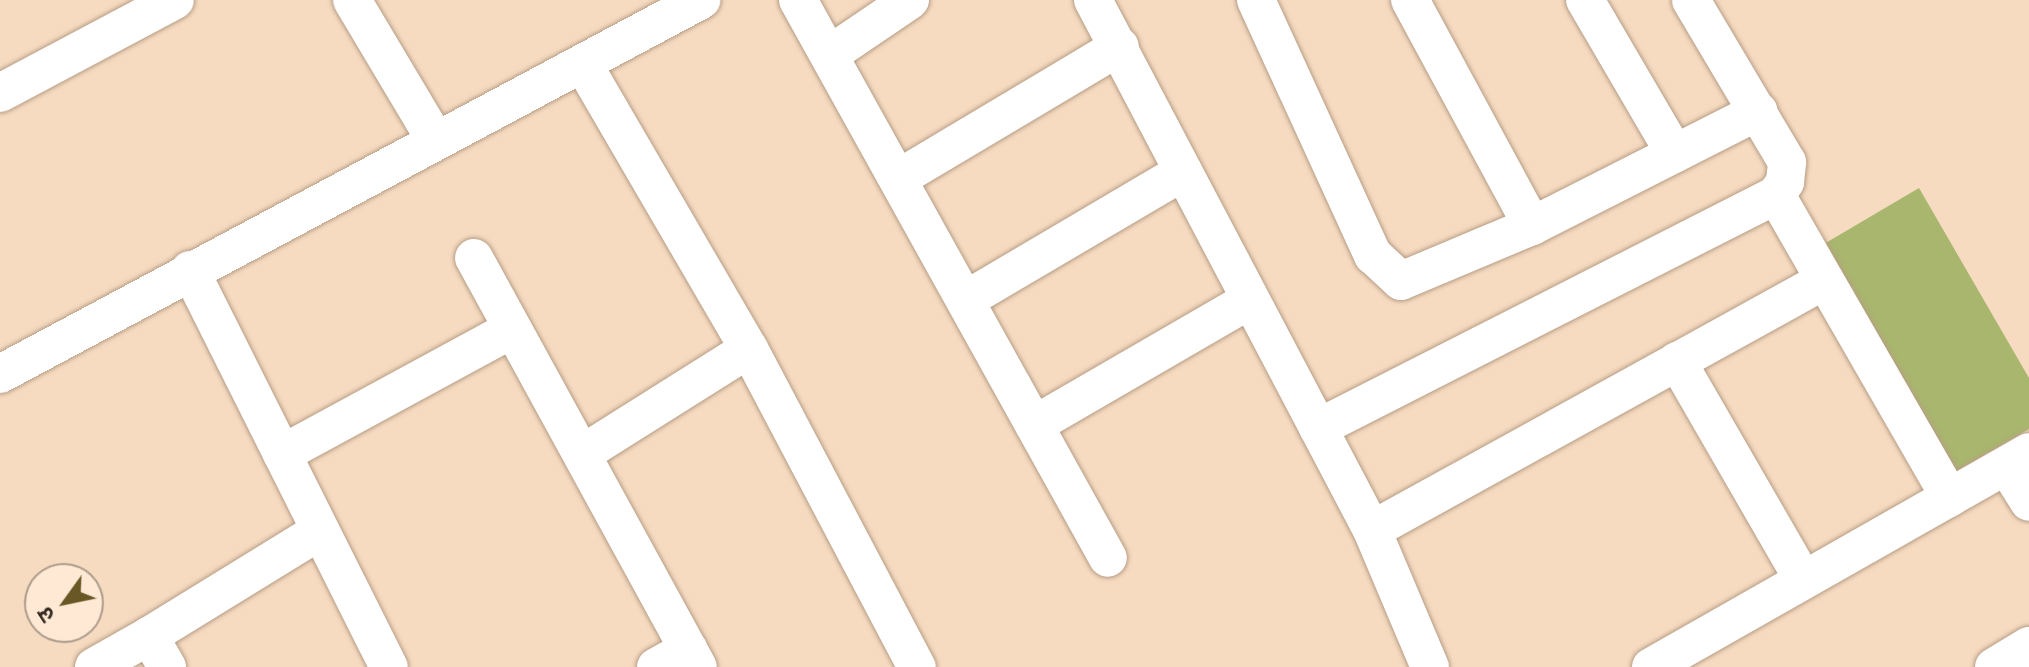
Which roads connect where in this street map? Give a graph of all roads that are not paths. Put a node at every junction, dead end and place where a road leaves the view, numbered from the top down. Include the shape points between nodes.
1 (175, 0) edge
2 (352, 0) edge
3 (701, 0) edge
4 (798, 0) edge
5 (910, 0) edge
6 (1093, 0) edge
7 (1256, 0) edge
8 (1410, 0) edge
9 (1585, 0) edge
10 (1691, 0) edge
11 (1120, 46) junction
12 (829, 55) junction
13 (583, 64) junction
14 (0, 93) edge
15 (1759, 111) junction
16 (436, 141) junction
17 (1675, 154) junction
18 (1183, 172) junction
19 (899, 178) junction
20 (1776, 195) junction
21 (1532, 226) junction
22 (474, 258) dead end
23 (190, 270) junction
24 (1825, 280) junction
25 (967, 299) junction
26 (1250, 300) junction
27 (510, 330) junction
28 (749, 349) junction
29 (1677, 361) junction
30 (0, 374) edge
31 (1034, 425) junction
32 (1318, 428) junction
33 (282, 454) junction
34 (582, 454) junction
35 (2018, 460) edge
36 (1950, 498) junction
37 (2029, 502) edge
38 (1372, 530) junction
39 (318, 532) junction
40 (1108, 558) dead end
41 (1803, 579) junction
42 (2029, 646) edge
43 (158, 652) edge
44 (681, 661) edge
45 (94, 667) edge
46 (389, 667) edge
47 (917, 667) edge
48 (1430, 667) edge
49 (1651, 667) edge
50 (1994, 667) edge

1 - 14 street
2 - 16 street
3 - 13 street
4 - 12 street
5 - 12 street
6 - 11 street
7 - 21 street via 1387,273 1413,280
8 - 21 street
9 - 17 street
10 - 15 street
11 - 18 street
11 - 19 street
12 - 19 street
13 - 16 street
13 - 28 street
15 - 17 street
15 - 20 street via 1787,162 1785,182
16 - 23 street
17 - 21 street
18 - 25 street
18 - 26 street
19 - 25 street
20 - 24 street
20 - 32 street
22 - 27 street
23 - 30 street
23 - 33 street
24 - 29 street
24 - 36 street
25 - 31 street
26 - 31 street
26 - 32 street
27 - 33 street
27 - 34 street
28 - 34 street
28 - 47 street
29 - 38 street
29 - 41 street
31 - 40 street
32 - 38 street
33 - 39 street
34 - 44 street
35 - 36 street
35 - 37 street
36 - 41 street
38 - 48 street
39 - 43 street
39 - 46 street
41 - 49 street
42 - 50 street
43 - 45 street

